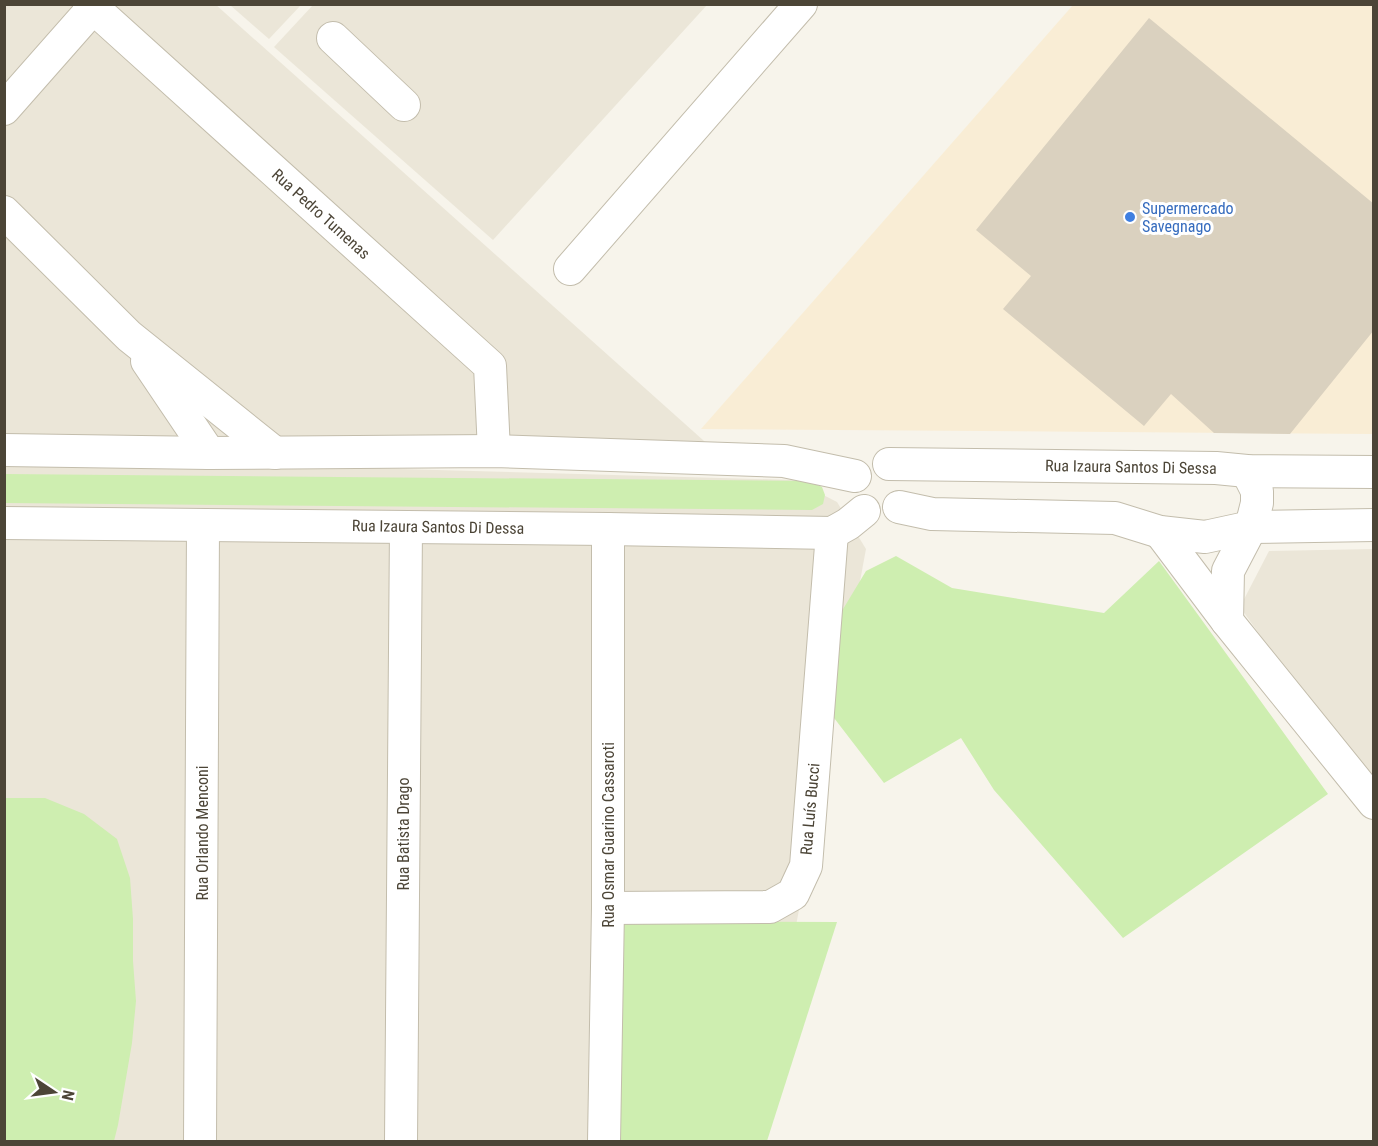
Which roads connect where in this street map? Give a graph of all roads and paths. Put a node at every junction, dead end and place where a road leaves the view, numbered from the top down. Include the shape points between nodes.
1 (801, 4) edge
2 (91, 6) edge
3 (333, 38) dead end
4 (404, 105) dead end
5 (4, 109) edge
6 (4, 212) edge
7 (570, 269) dead end
8 (129, 336) junction
9 (4, 450) edge
10 (494, 451) junction
11 (209, 453) junction
12 (275, 453) junction
13 (889, 464) junction
14 (1247, 471) junction
15 (1374, 472) edge
16 (855, 476) junction
17 (899, 507) junction
18 (864, 511) junction
19 (4, 523) edge
20 (203, 525) junction
21 (1374, 525) edge
22 (406, 527) junction
23 (1251, 527) junction
24 (608, 529) junction
25 (1160, 532) junction
26 (832, 534) junction
27 (1227, 621) junction
28 (1374, 803) edge
29 (608, 908) junction
30 (200, 1142) edge
31 (401, 1142) edge
32 (604, 1142) edge

1 - 7 street
2 - 5 street
2 - 10 street, Rua Pedro Tumenas via 490,366
3 - 4 street
6 - 8 street
8 - 11 street
8 - 12 street
9 - 11 street
10 - 12 street
10 - 16 street via 784,461
11 - 12 street
13 - 14 street, Rua Izaura Santos Di Sessa
13 - 16 street via 876,462
13 - 17 street via 905,483
14 - 15 street, Rua Izaura Santos Di Sessa
14 - 23 street via 1257,491
16 - 18 street via 852,489
17 - 18 street via 875,516
17 - 25 street via 932,514 1115,518
18 - 26 street
19 - 20 street, Rua Izaura Santos Di Dessa
20 - 22 street, Rua Izaura Santos Di Dessa
20 - 30 street, Rua Orlando Menconi
21 - 23 street
22 - 24 street, Rua Izaura Santos Di Dessa
22 - 31 street, Rua Batista Drago
23 - 25 street via 1205,537
23 - 27 street via 1228,571
24 - 26 street, Rua Izaura Santos Di Dessa
24 - 29 street, Rua Osmar Guarino Cassaroti
25 - 27 street
26 - 29 street, Rua Luís Bucci via 806,866 793,894 770,907
27 - 28 street
29 - 32 street, Rua Osmar Guarino Cassaroti

